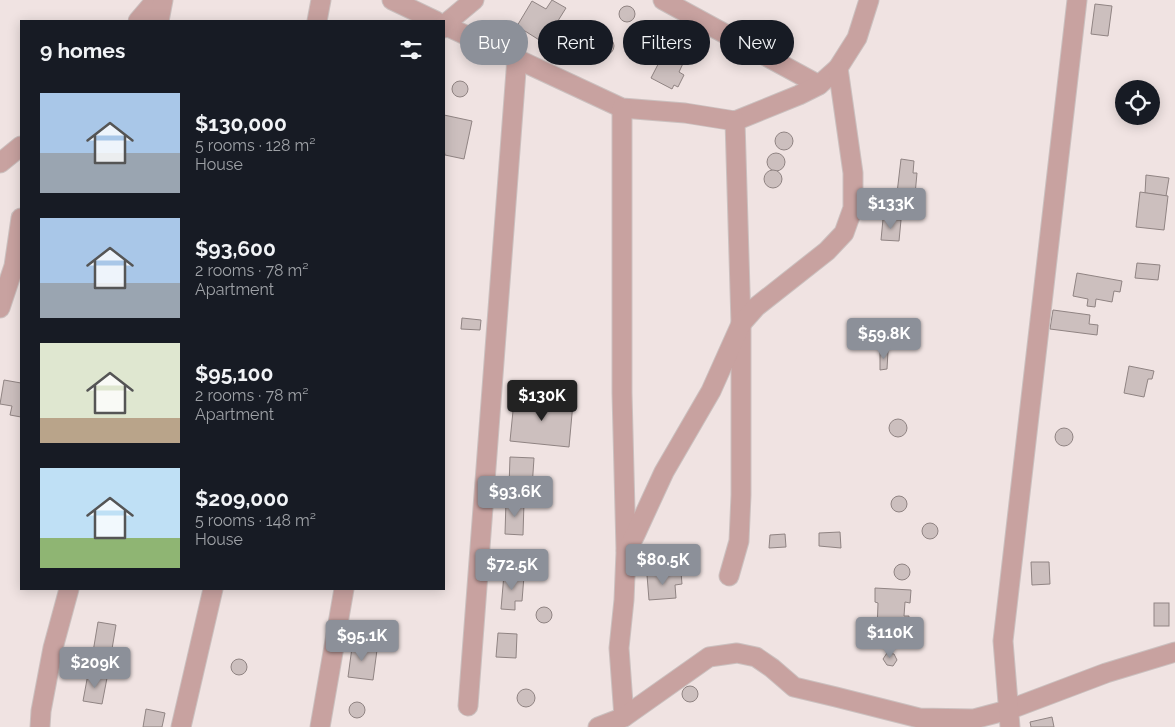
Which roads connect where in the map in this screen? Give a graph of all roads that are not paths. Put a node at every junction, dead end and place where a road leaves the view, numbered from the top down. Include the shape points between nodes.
1 (156, 0) edge
2 (163, 0) edge
3 (321, 0) edge
4 (392, 0) edge
5 (474, 0) edge
6 (663, 0) edge
7 (869, 0) edge
8 (1077, 0) edge
9 (139, 20) edge
10 (160, 20) edge
11 (317, 20) edge
12 (434, 20) edge
13 (445, 25) edge
14 (445, 26) edge
15 (460, 33) edge
16 (528, 63) edge
17 (516, 65) edge
18 (838, 68) junction
19 (819, 85) junction
20 (622, 108) junction
21 (735, 120) junction
22 (20, 147) edge
23 (0, 162) edge
24 (20, 225) edge
25 (0, 308) edge
26 (741, 324) junction
27 (626, 552) junction
28 (729, 576) dead end
29 (68, 590) edge
30 (213, 590) edge
31 (344, 590) edge
32 (1175, 652) edge
33 (468, 706) dead end
34 (624, 717) junction
35 (1009, 719) edge
36 (40, 727) edge
37 (181, 727) edge
38 (320, 727) edge
39 (598, 727) edge

1 - 9 street
2 - 10 street
3 - 11 street
4 - 12 street
5 - 13 street
6 - 19 street
7 - 18 street via 857,38
8 - 35 street via 1003,641
14 - 15 street
16 - 20 street
17 - 33 street
18 - 19 street
18 - 26 street via 853,173 853,208 844,233 827,251 756,307
19 - 21 street
20 - 21 street
20 - 27 street via 622,393
21 - 26 street
22 - 23 street
24 - 25 street via 14,266
26 - 27 street via 711,391 664,472
26 - 28 street via 740,541
27 - 34 street via 619,648
29 - 36 street via 53,648
30 - 37 street
31 - 38 street
32 - 35 street via 1106,673
34 - 35 street via 708,657 737,653 756,657 794,688 919,718
34 - 39 street

